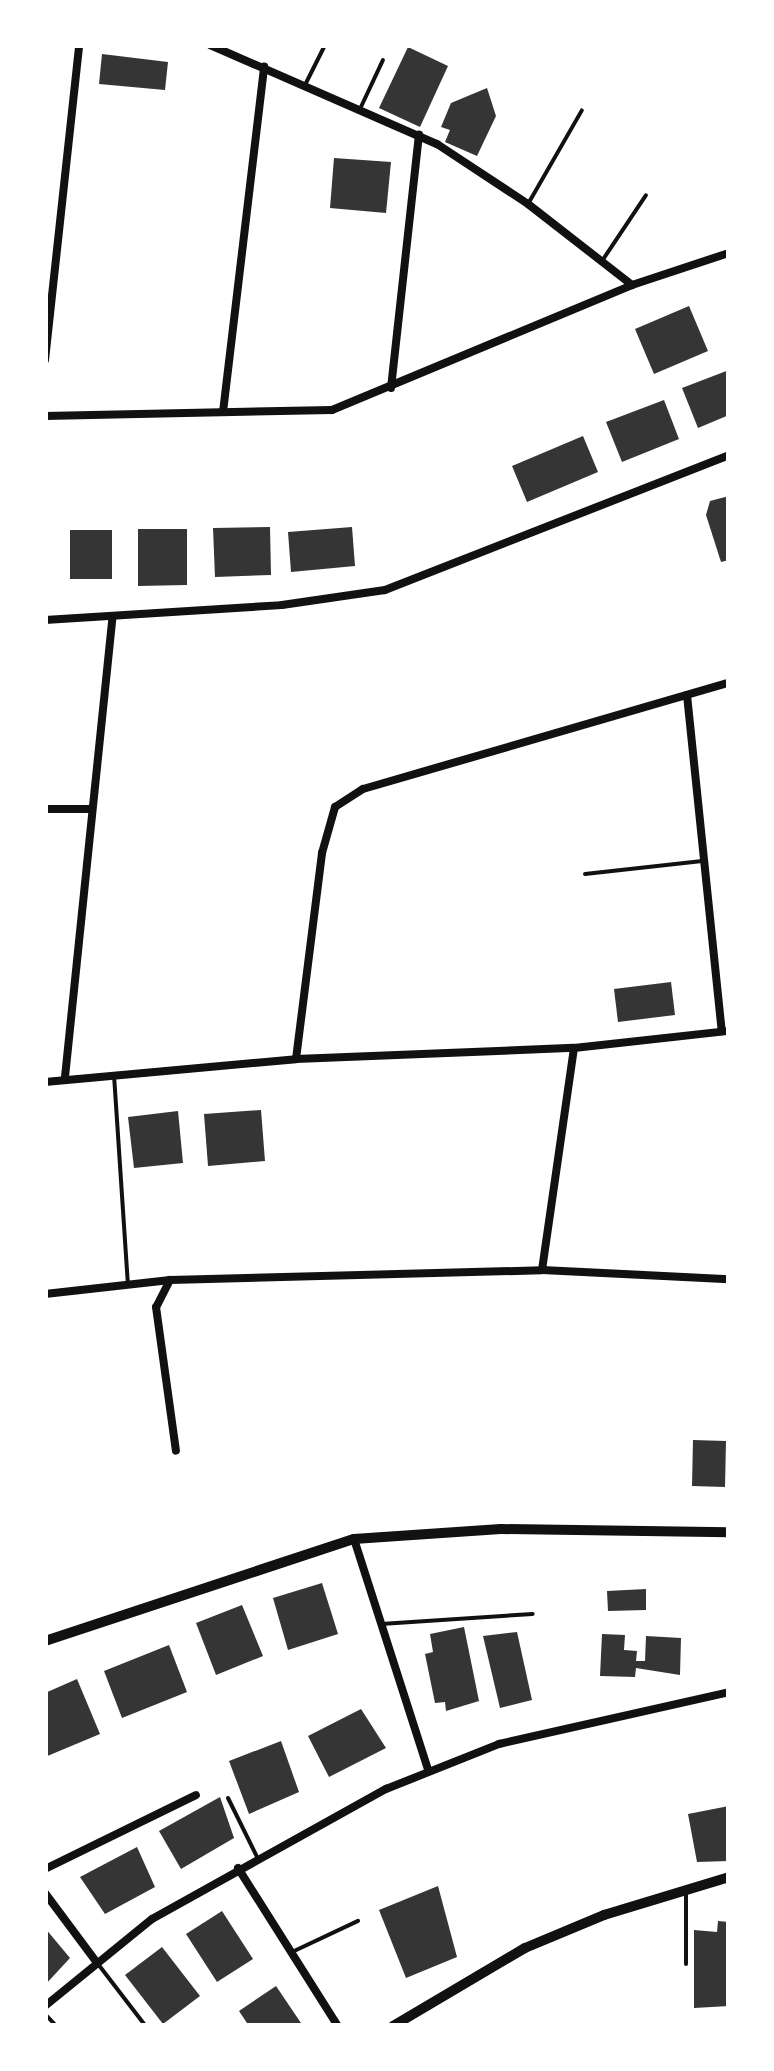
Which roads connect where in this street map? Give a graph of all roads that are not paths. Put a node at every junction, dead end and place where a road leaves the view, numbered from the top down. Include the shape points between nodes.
1 (79, 45) edge
2 (210, 45) edge
3 (325, 45) edge
4 (384, 60) dead end
5 (264, 66) junction
6 (305, 85) junction
7 (360, 110) junction
8 (582, 110) dead end
9 (419, 136) junction
10 (646, 195) dead end
11 (528, 204) junction
12 (729, 253) edge
13 (50, 260) edge
14 (602, 261) junction
15 (632, 286) junction
16 (45, 360) edge
17 (391, 388) junction
18 (223, 412) junction
19 (45, 416) edge
20 (729, 455) edge
21 (112, 619) junction
22 (45, 620) edge
23 (729, 683) edge
24 (687, 695) junction
25 (45, 809) edge
26 (91, 809) junction
27 (702, 862) junction
28 (584, 874) dead end
29 (725, 1031) edge
30 (574, 1048) junction
31 (296, 1059) junction
32 (114, 1075) junction
33 (65, 1077) junction
34 (45, 1082) edge
35 (542, 1270) junction
36 (729, 1279) edge
37 (170, 1280) junction
38 (128, 1284) junction
39 (45, 1294) edge
40 (176, 1452) dead end
41 (729, 1532) edge
42 (354, 1538) junction
43 (533, 1614) dead end
44 (381, 1624) junction
45 (45, 1640) edge
46 (729, 1692) edge
47 (428, 1770) junction
48 (196, 1795) dead end
49 (228, 1798) dead end
50 (257, 1857) junction
51 (238, 1868) junction
52 (45, 1869) edge
53 (729, 1877) edge
54 (686, 1890) junction
55 (45, 1893) edge
56 (358, 1920) dead end
57 (292, 1952) junction
58 (95, 1960) junction
59 (686, 1964) dead end
60 (45, 2006) edge
61 (45, 2014) edge
62 (144, 2024) edge
63 (395, 2025) edge
64 (56, 2026) edge
65 (338, 2026) edge

1 - 13 street
2 - 5 street
3 - 6 lane
4 - 7 lane
5 - 6 street
5 - 18 street
6 - 7 street
7 - 9 street
8 - 11 lane
9 - 11 street
9 - 17 street
10 - 14 lane
11 - 14 street
12 - 15 street
13 - 16 street
14 - 15 street
15 - 17 street
17 - 18 street via 332,410
18 - 19 street
20 - 21 street via 384,590
21 - 22 street
21 - 26 street
23 - 24 street
24 - 27 street
24 - 31 street via 363,789 336,808 322,853
25 - 26 street
26 - 33 street
27 - 28 lane
27 - 29 street
29 - 30 street
30 - 31 street
30 - 35 street
31 - 32 street
32 - 33 street
32 - 38 lane
33 - 34 street
35 - 36 street
35 - 37 street
37 - 38 street
37 - 40 street via 156,1307
38 - 39 street
41 - 42 street via 501,1530
42 - 44 street
42 - 45 street
43 - 44 lane
44 - 47 street
46 - 47 street via 498,1744
47 - 50 street
48 - 52 street
49 - 50 lane
50 - 51 street
51 - 57 street
51 - 58 street
53 - 54 street
54 - 59 lane
54 - 63 street via 526,1948
55 - 58 street
56 - 57 lane
57 - 65 street
58 - 60 street
58 - 62 lane
61 - 64 lane

